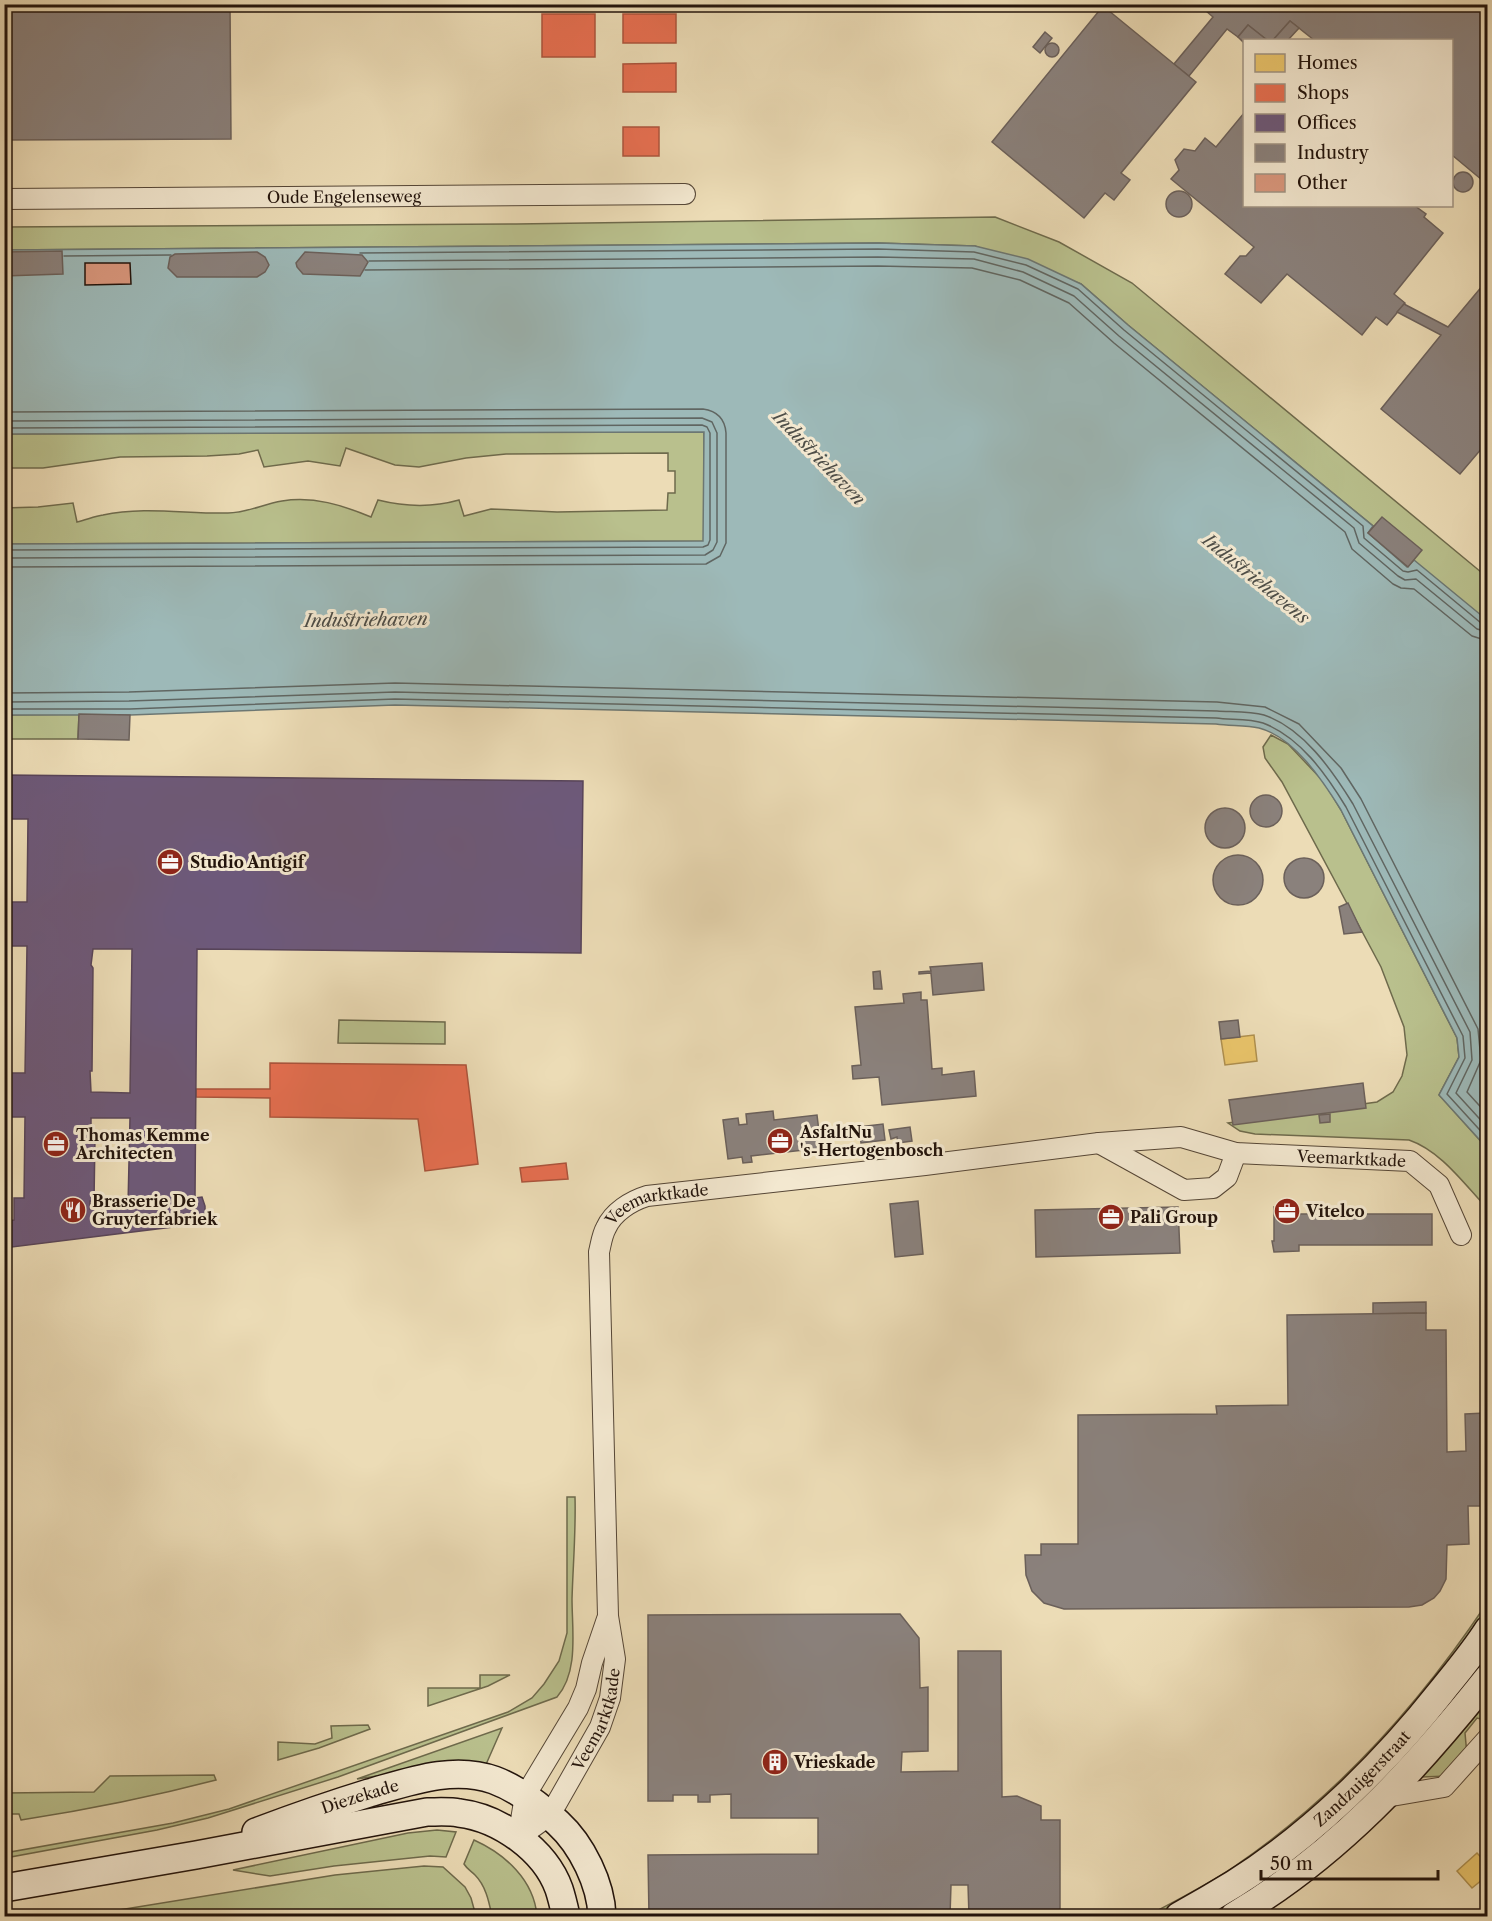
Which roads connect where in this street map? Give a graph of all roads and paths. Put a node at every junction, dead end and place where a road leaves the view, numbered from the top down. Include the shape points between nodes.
1 (685, 194) dead end
2 (4, 200) edge
3 (1099, 1143) junction
4 (1236, 1153) junction
5 (1461, 1234) dead end
6 (608, 1616) junction
7 (1488, 1630) edge
8 (1488, 1678) edge
9 (1488, 1738) edge
10 (525, 1796) junction
11 (1386, 1797) junction
12 (550, 1815) junction
13 (518, 1838) junction
14 (196, 1855) junction
15 (4, 1888) edge
16 (566, 1917) edge
17 (602, 1917) edge
18 (1179, 1917) edge
19 (1234, 1917) edge

1 - 2 street, Oude Engelenseweg
3 - 4 street, Veemarktkade via 1181,1137
3 - 4 street via 1184,1190 1213,1188 1227,1177
3 - 6 street, Veemarktkade via 647,1196 633,1200 619,1212 606,1227 599,1252
4 - 5 street, Veemarktkade via 1410,1161 1439,1185
6 - 10 street, Veemarktkade via 578,1708
6 - 12 street, Veemarktkade via 615,1659 610,1698 600,1727
7 - 18 street, Zandzuigerstraat via 1420,1718 1366,1777 1293,1841
8 - 11 street, Zandzuigerstraat
9 - 11 street, Zandzuigerstraat via 1444,1787
10 - 12 street
10 - 13 street, Veemarktkade
10 - 14 street, Diezekade via 476,1776 421,1778 316,1809
11 - 19 street, Zandzuigerstraat via 1321,1856
12 - 13 street, Veemarktkade
12 - 17 street via 572,1838 585,1860 600,1897
13 - 14 street, Diezekade via 478,1817 427,1812
13 - 16 street via 552,1874
14 - 15 street, Diezekade

